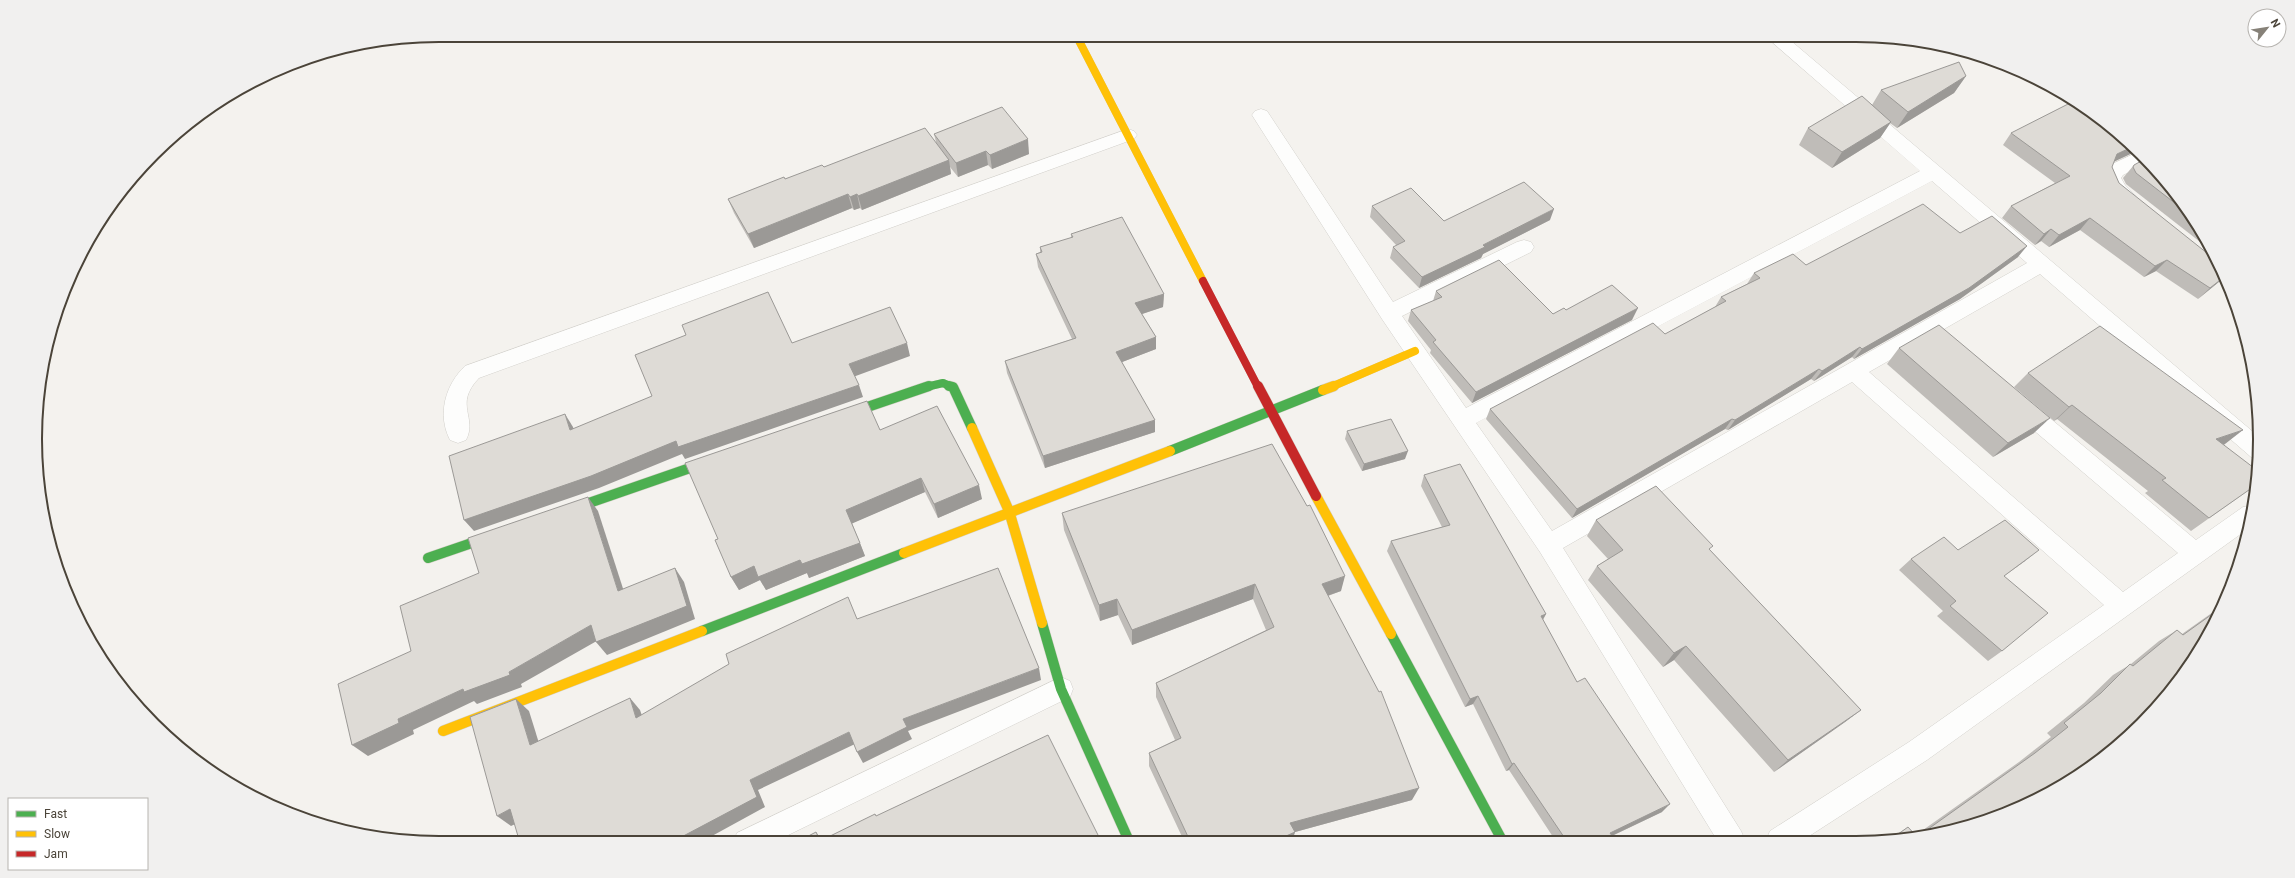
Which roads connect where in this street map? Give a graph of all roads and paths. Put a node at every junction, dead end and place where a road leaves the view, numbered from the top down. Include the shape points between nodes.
1 (1080, 42) edge
2 (1781, 42) edge
3 (1261, 115) dead end
4 (1128, 135) junction
5 (2138, 159) edge
6 (1933, 172) junction
7 (2142, 209) edge
8 (1524, 247) dead end
9 (2041, 264) junction
10 (1389, 313) junction
11 (1928, 329) junction
12 (1946, 344) edge
13 (1415, 351) junction
14 (1853, 372) junction
15 (2001, 390) edge
16 (1271, 412) junction
17 (835, 418) edge
18 (1462, 420) junction
19 (458, 434) dead end
20 (2253, 445) edge
21 (722, 457) edge
22 (1009, 511) junction
23 (556, 514) edge
24 (2244, 519) edge
25 (511, 530) edge
26 (1548, 546) junction
27 (2196, 554) junction
28 (428, 558) dead end
29 (2122, 606) junction
30 (1060, 689) junction
31 (443, 730) dead end
32 (758, 836) edge
33 (1127, 836) edge
34 (1500, 836) edge
35 (1729, 836) edge
36 (1785, 836) edge

1 - 4 street
2 - 6 street
3 - 10 street
4 - 16 street
4 - 19 street via 472,372 459,383 455,397
5 - 7 street via 2115,171 2112,178 2117,189
6 - 9 street
6 - 18 street
8 - 10 street
9 - 11 street
9 - 20 street
10 - 13 street
11 - 12 street
11 - 14 street
13 - 16 street
13 - 18 street
14 - 26 street
14 - 29 street
15 - 27 street
16 - 22 street
16 - 34 street
17 - 22 street via 933,384 943,383 953,387
18 - 26 street
21 - 23 street
22 - 30 street
22 - 31 street
24 - 27 street
25 - 28 street
26 - 35 street
27 - 29 street
29 - 36 street via 1918,751
30 - 32 street
30 - 33 street

